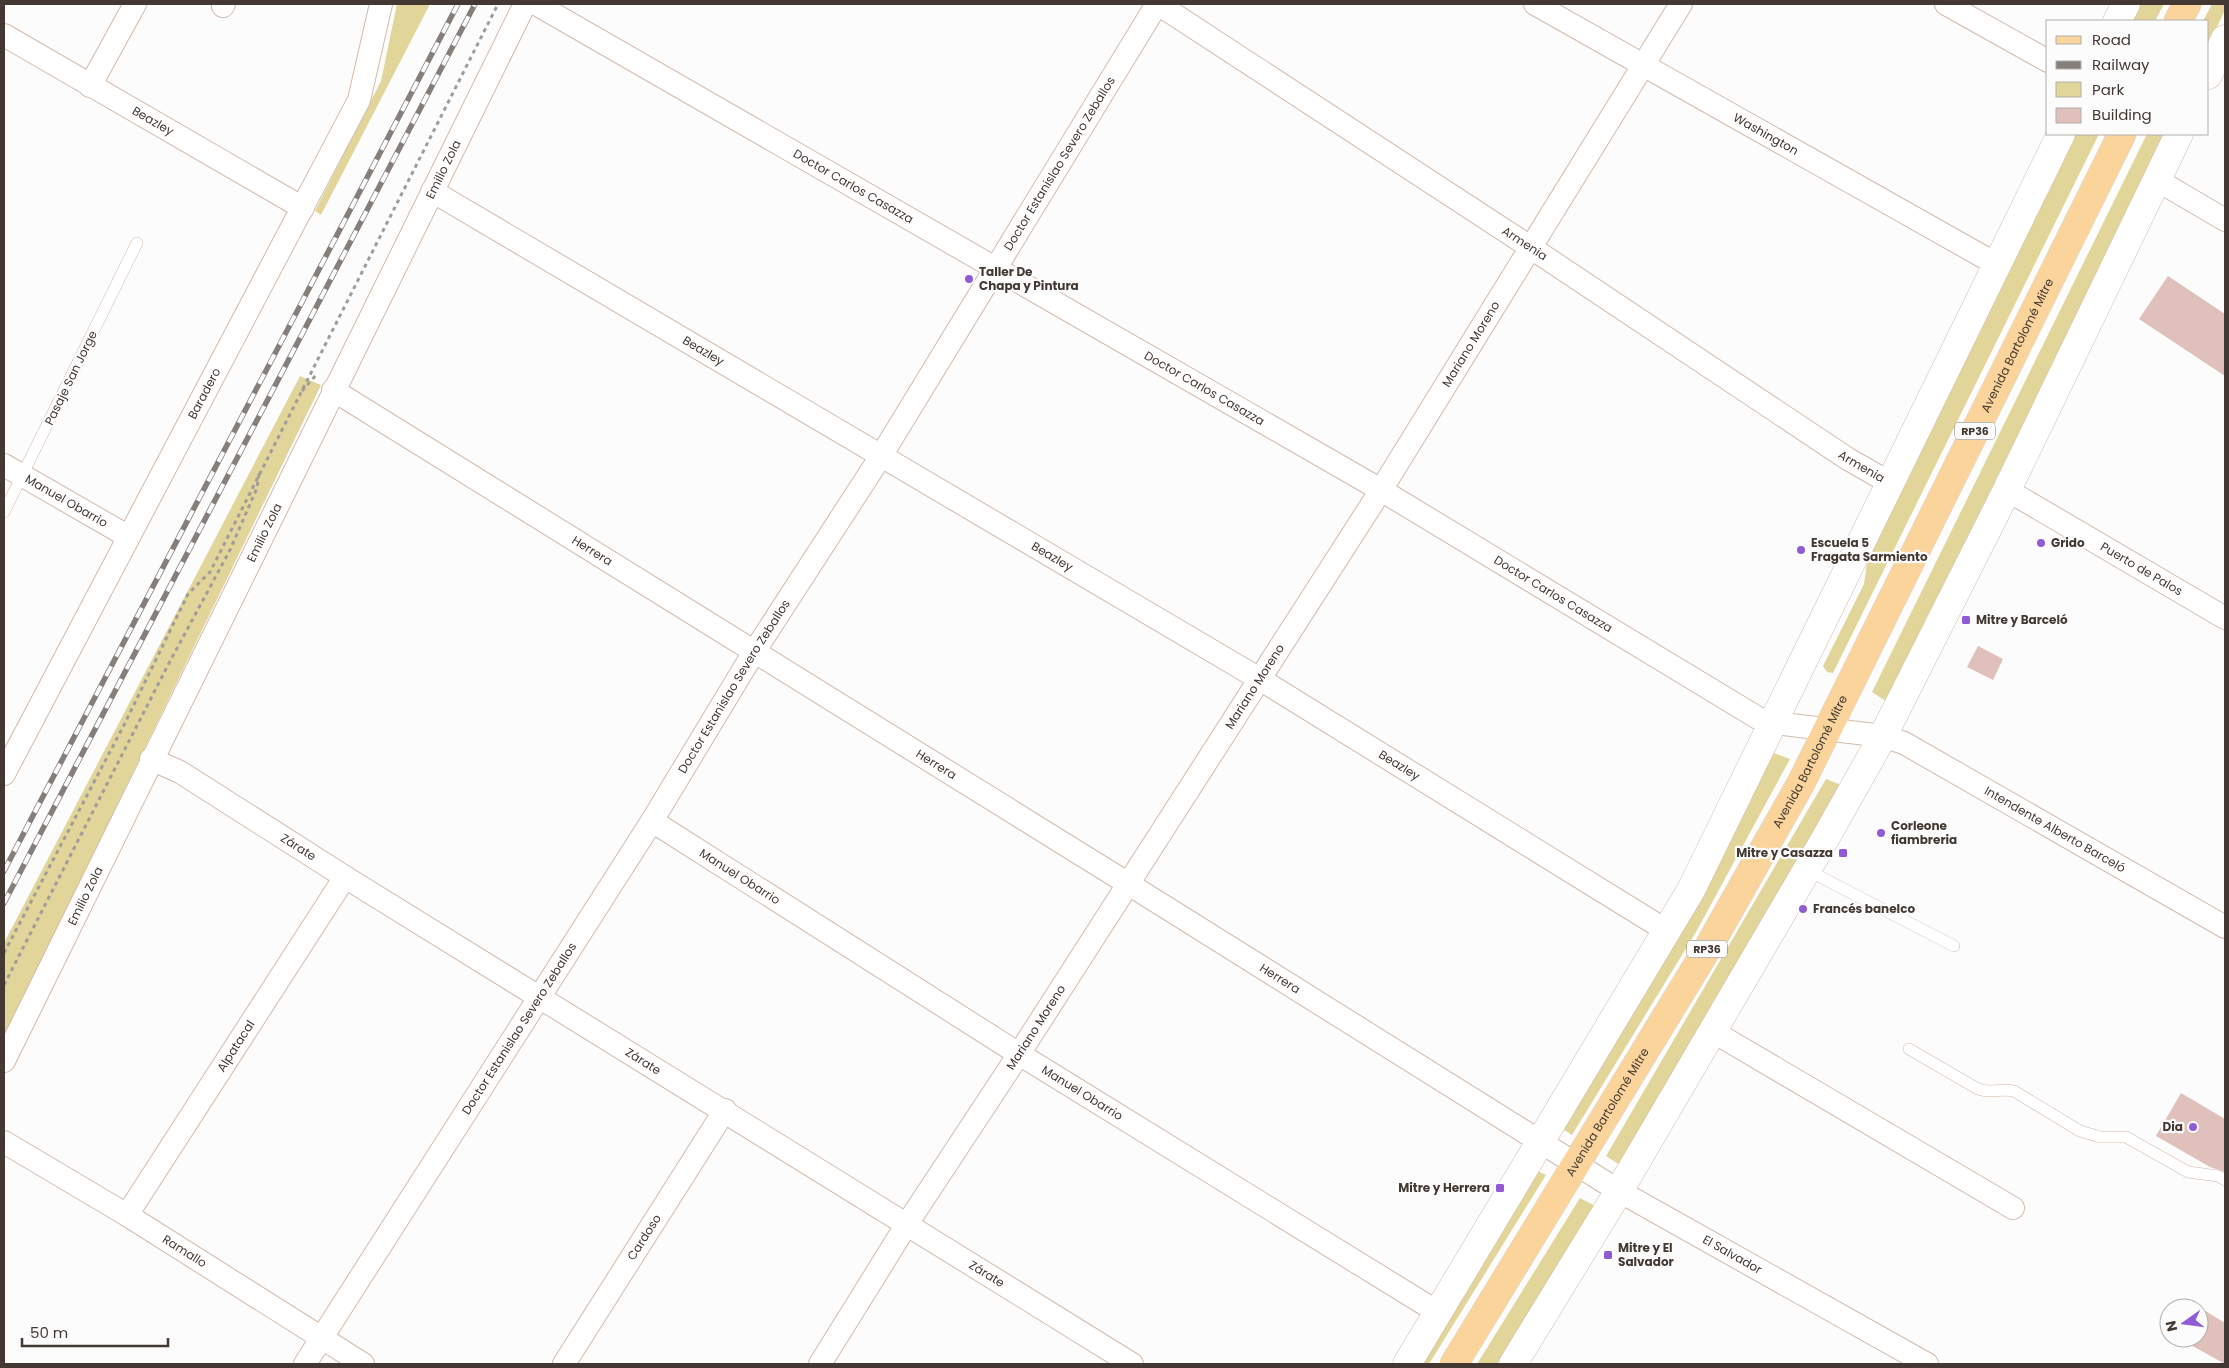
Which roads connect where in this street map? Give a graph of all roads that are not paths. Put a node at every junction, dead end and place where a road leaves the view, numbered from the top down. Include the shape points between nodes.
1 (135, 4) edge
2 (381, 4) edge
3 (525, 4) edge
4 (536, 4) edge
5 (1158, 4) edge
6 (1535, 4) edge
7 (1681, 4) edge
8 (1946, 4) edge
9 (2126, 4) edge
10 (2187, 4) edge
11 (2118, 20) edge
12 (2179, 20) edge
13 (4, 35) edge
14 (2225, 39) edge
15 (2046, 60) edge
16 (1643, 65) junction
17 (2209, 72) edge
18 (90, 86) junction
19 (2060, 135) edge
20 (2122, 135) edge
21 (2178, 135) edge
22 (2156, 180) junction
23 (432, 191) junction
24 (303, 208) junction
25 (2225, 220) edge
26 (137, 243) dead end
27 (1530, 247) junction
28 (1996, 264) junction
29 (996, 269) junction
30 (333, 390) junction
31 (881, 456) junction
32 (13, 470) edge
33 (1890, 483) junction
34 (1381, 490) junction
35 (2007, 490) junction
36 (4, 512) edge
37 (129, 537) junction
38 (2225, 618) edge
39 (754, 652) junction
40 (1258, 678) junction
41 (1774, 723) junction
42 (1828, 729) junction
43 (1883, 736) junction
44 (151, 759) junction
45 (4, 774) edge
46 (652, 821) junction
47 (1807, 870) junction
48 (345, 877) junction
49 (1127, 883) junction
50 (2225, 927) edge
51 (1668, 931) junction
52 (1954, 946) dead end
53 (541, 997) junction
54 (1712, 1031) junction
55 (1909, 1049) dead end
56 (1019, 1054) junction
57 (4, 1061) edge
58 (724, 1110) junction
59 (1540, 1140) junction
60 (4, 1142) edge
61 (1578, 1164) junction
62 (2225, 1180) edge
63 (1619, 1191) junction
64 (2013, 1208) dead end
65 (126, 1215) junction
66 (907, 1224) junction
67 (1439, 1313) junction
68 (321, 1338) junction
69 (305, 1364) edge
70 (363, 1364) edge
71 (564, 1364) edge
72 (820, 1364) edge
73 (1132, 1364) edge
74 (1407, 1364) edge
75 (1454, 1364) edge
76 (1513, 1364) edge
77 (1926, 1364) edge

1 - 18 street
2 - 24 street, Baradero via 359,100
3 - 23 street, Emilio Zola
4 - 29 street, Doctor Carlos Casazza
5 - 27 street, Armenia
5 - 29 street, Doctor Estanislao Severo Zeballos
6 - 16 street, Washington
7 - 16 street, Mariano Moreno
8 - 15 street
9 - 11 street
10 - 12 main road
13 - 18 street, Beazley
14 - 17 street
16 - 27 street, Mariano Moreno
16 - 28 street, Washington
18 - 24 street, Beazley
19 - 28 street
20 - 42 main road, Avenida Bartolomé Mitre / RP36
21 - 22 street
22 - 25 street
22 - 35 street
23 - 30 street, Emilio Zola
23 - 31 street, Beazley
24 - 37 street, Baradero
26 - 32 lane, Pasaje San Jorge
27 - 33 street, Armenia via 1848,459
27 - 34 street, Mariano Moreno
28 - 33 street
29 - 31 street, Doctor Estanislao Severo Zeballos
29 - 34 street, Doctor Carlos Casazza
30 - 39 street, Herrera
30 - 44 street, Emilio Zola
31 - 39 street, Doctor Estanislao Severo Zeballos
31 - 40 street, Beazley
32 - 36 lane, Pasaje San Jorge
32 - 37 street, Manuel Obarrio
33 - 41 street
34 - 40 street, Mariano Moreno
34 - 41 street, Doctor Carlos Casazza via 1758,718
35 - 38 street, Puerto de Palos
35 - 43 street
37 - 45 street, Baradero
39 - 46 street, Doctor Estanislao Severo Zeballos
39 - 49 street, Herrera
40 - 49 street, Mariano Moreno
40 - 51 street, Beazley
41 - 42 street, Doctor Carlos Casazza
41 - 51 street
42 - 43 street, Doctor Carlos Casazza
42 - 61 main road, Avenida Bartolomé Mitre / RP36 via 1709,946
43 - 47 street
43 - 50 street, Intendente Alberto Barceló via 1904,743
44 - 48 street, Zárate via 180,772
44 - 57 street, Emilio Zola
46 - 53 street, Doctor Estanislao Severo Zeballos
46 - 56 street, Manuel Obarrio
47 - 52 lane
47 - 54 street
48 - 53 street, Zárate
48 - 65 street, Alpatacal
49 - 56 street, Mariano Moreno
49 - 59 street, Herrera
51 - 59 street
53 - 58 street, Zárate
53 - 68 street, Doctor Estanislao Severo Zeballos
54 - 63 street
54 - 64 street
55 - 62 lane via 1978,1089 1989,1093 2007,1089 2014,1091 2080,1130 2100,1137 2126,1137 2188,1172
56 - 66 street, Mariano Moreno
56 - 67 street, Manuel Obarrio
58 - 66 street, Zárate
58 - 71 street, Cardoso
59 - 61 street, El Salvador
59 - 67 street
60 - 65 street, Ramallo
61 - 63 street, El Salvador
61 - 75 main road, Avenida Bartolomé Mitre / RP36
63 - 76 street
63 - 77 street, El Salvador
65 - 68 street, Ramallo
66 - 72 street, Mariano Moreno
66 - 73 street, Zárate
67 - 74 street
68 - 69 street, Doctor Estanislao Severo Zeballos
68 - 70 street, Ramallo

